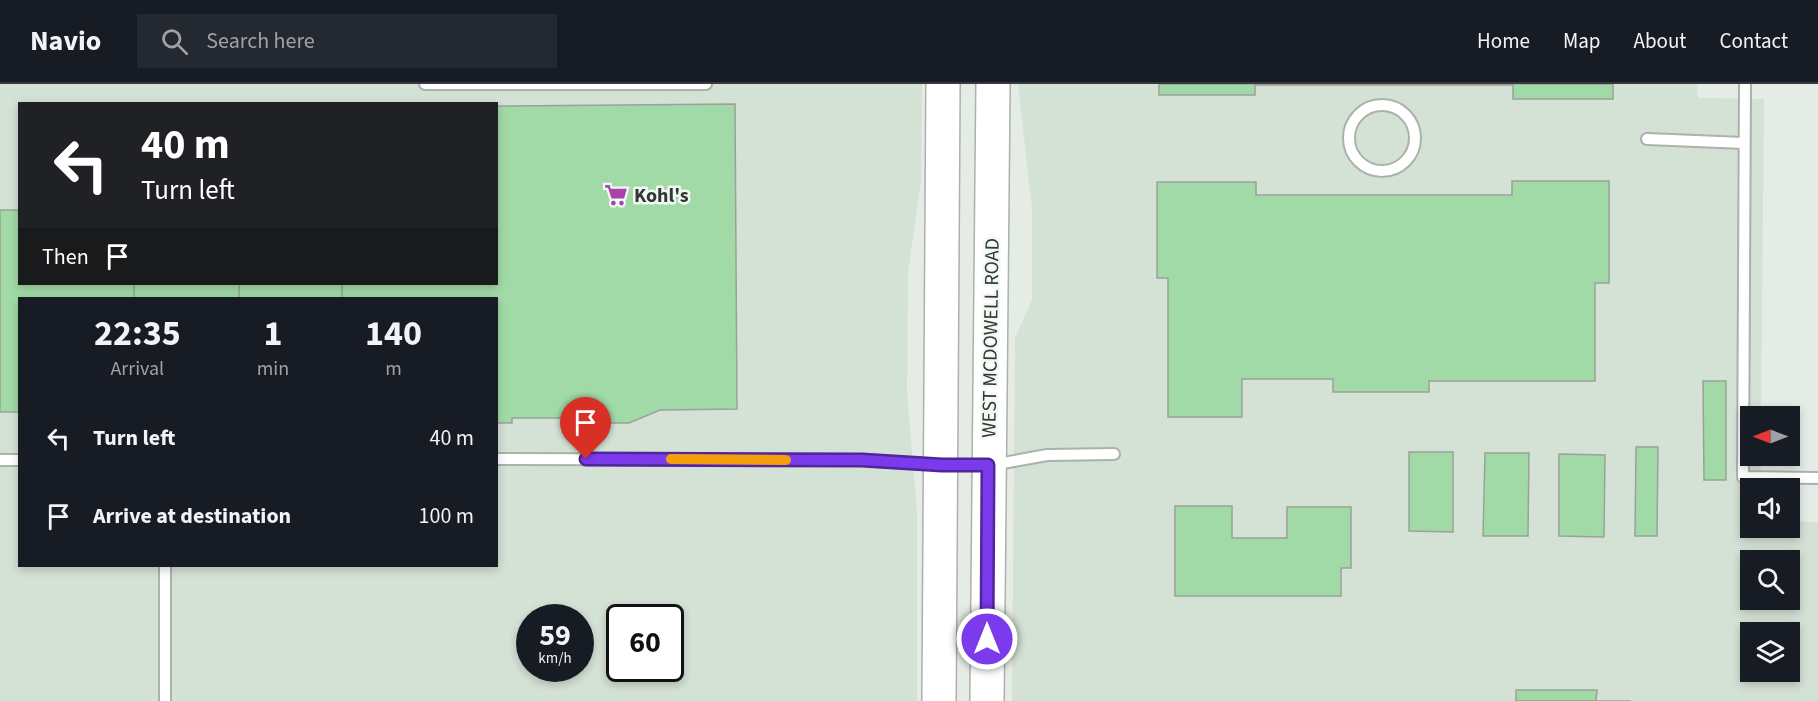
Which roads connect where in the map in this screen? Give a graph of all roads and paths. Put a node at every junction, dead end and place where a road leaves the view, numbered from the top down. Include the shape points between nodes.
1 (425, 84) edge
2 (705, 84) edge
3 (943, 84) edge
4 (993, 84) edge
5 (1745, 84) edge
6 (1389, 105) joint
7 (1647, 139) dead end
8 (1744, 143) junction
9 (1114, 454) dead end
10 (498, 459) edge
11 (0, 460) edge
12 (18, 460) edge
13 (942, 465) junction
14 (988, 465) junction
15 (1818, 478) edge
16 (165, 567) edge
17 (165, 701) edge
18 (939, 701) edge
19 (987, 701) edge

1 - 2 lane
3 - 13 main road
4 - 14 main road, WEST MCDOWELL ROAD
5 - 8 lane
6 - 6 lane via 1378,105 1359,114 1349,133 1353,154 1370,169 1392,170 1402,165 1414,146 1413,125 1407,116
7 - 8 lane
8 - 15 lane via 1743,477
9 - 14 lane via 1047,455
10 - 13 lane via 862,460
11 - 12 lane
13 - 14 main road
13 - 18 main road
14 - 19 main road, WEST MCDOWELL ROAD
16 - 17 lane

